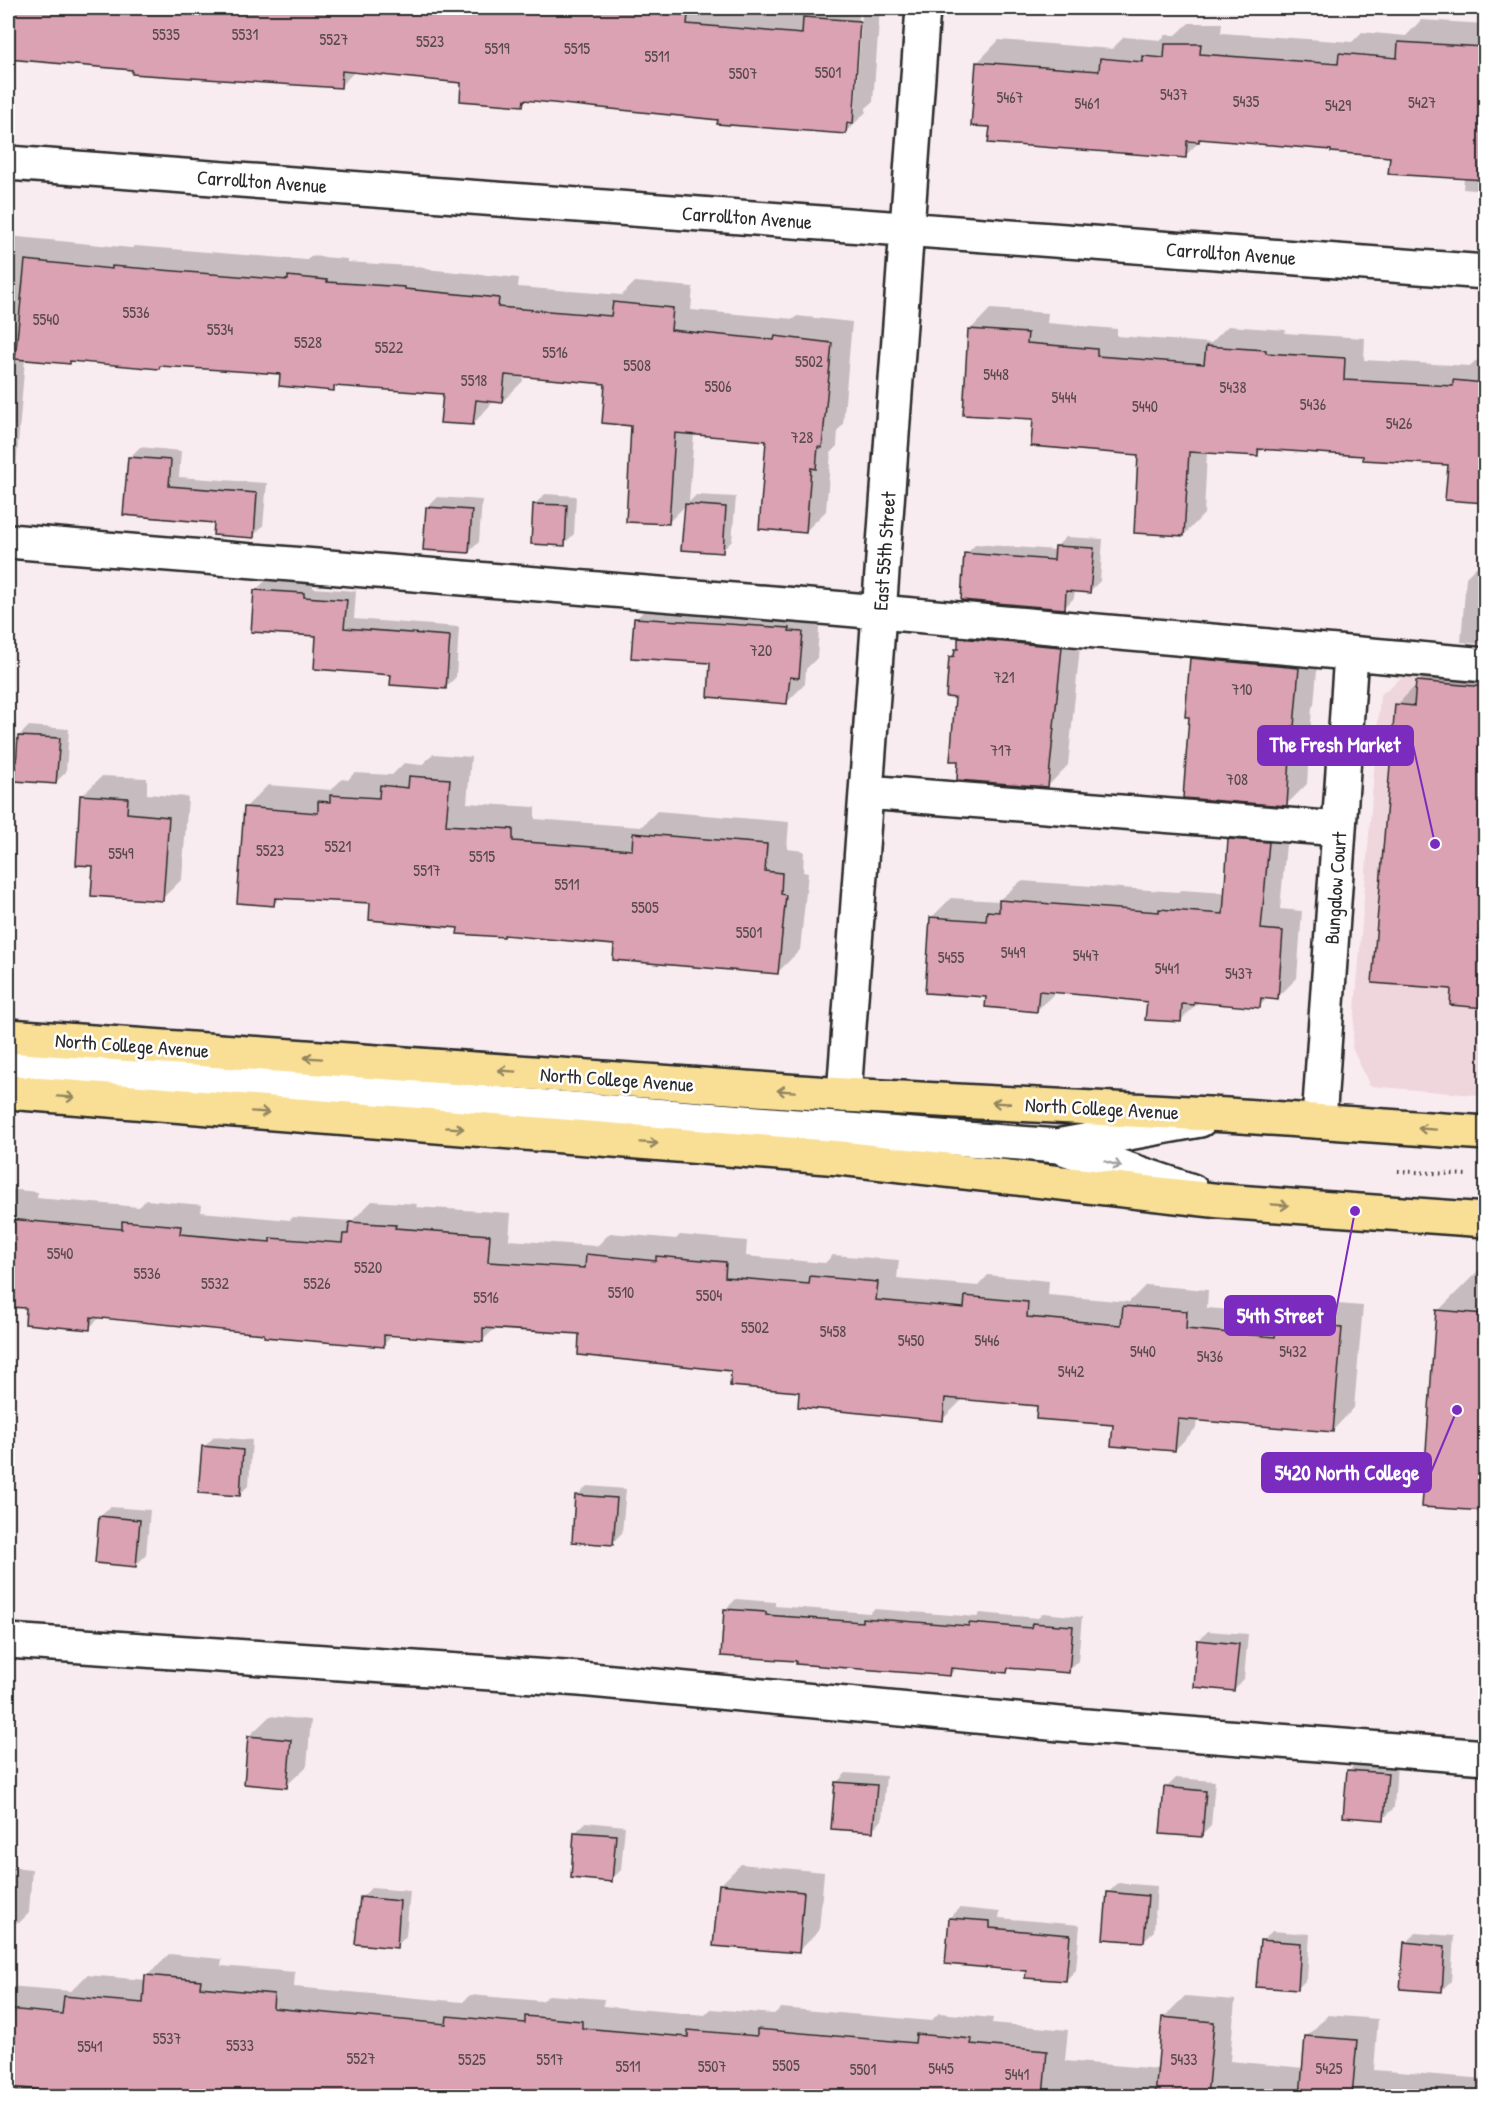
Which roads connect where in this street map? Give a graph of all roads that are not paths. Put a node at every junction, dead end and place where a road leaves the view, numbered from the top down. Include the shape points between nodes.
1 (923, 8) edge
2 (8, 163) edge
3 (907, 229) junction
4 (1485, 272) edge
5 (8, 541) edge
6 (879, 612) junction
7 (1351, 654) junction
8 (1485, 665) edge
9 (866, 792) junction
10 (1339, 829) junction
11 (8, 1036) edge
12 (8, 1066) edge
13 (8, 1092) edge
14 (844, 1095) junction
15 (1227, 1115) junction
16 (1319, 1122) junction
17 (1485, 1133) edge
18 (1058, 1146) junction
19 (1221, 1201) junction
20 (1485, 1220) edge
21 (8, 1641) edge
22 (1485, 1757) edge

1 - 3 street, East 55th Street
2 - 3 street, Carrollton Avenue
3 - 4 street, Carrollton Avenue
3 - 6 street, East 55th Street
5 - 6 street
6 - 7 street
6 - 9 street, East 55th Street
7 - 8 street
7 - 10 street, Bungalow Court
9 - 10 street
9 - 14 street, East 55th Street
10 - 16 street, Bungalow Court
14 -> 11 main road, North College Avenue
12 - 18 street, North College Avenue
13 -> 19 main road, North College Avenue via 840,1158
15 -> 14 main road, North College Avenue
15 - 16 main road, North College Avenue
15 - 18 street, North College Avenue
17 -> 16 main road, North College Avenue
18 -> 19 street, North College Avenue
19 -> 20 main road, North College Avenue
21 - 22 street via 580,1679 1060,1724

